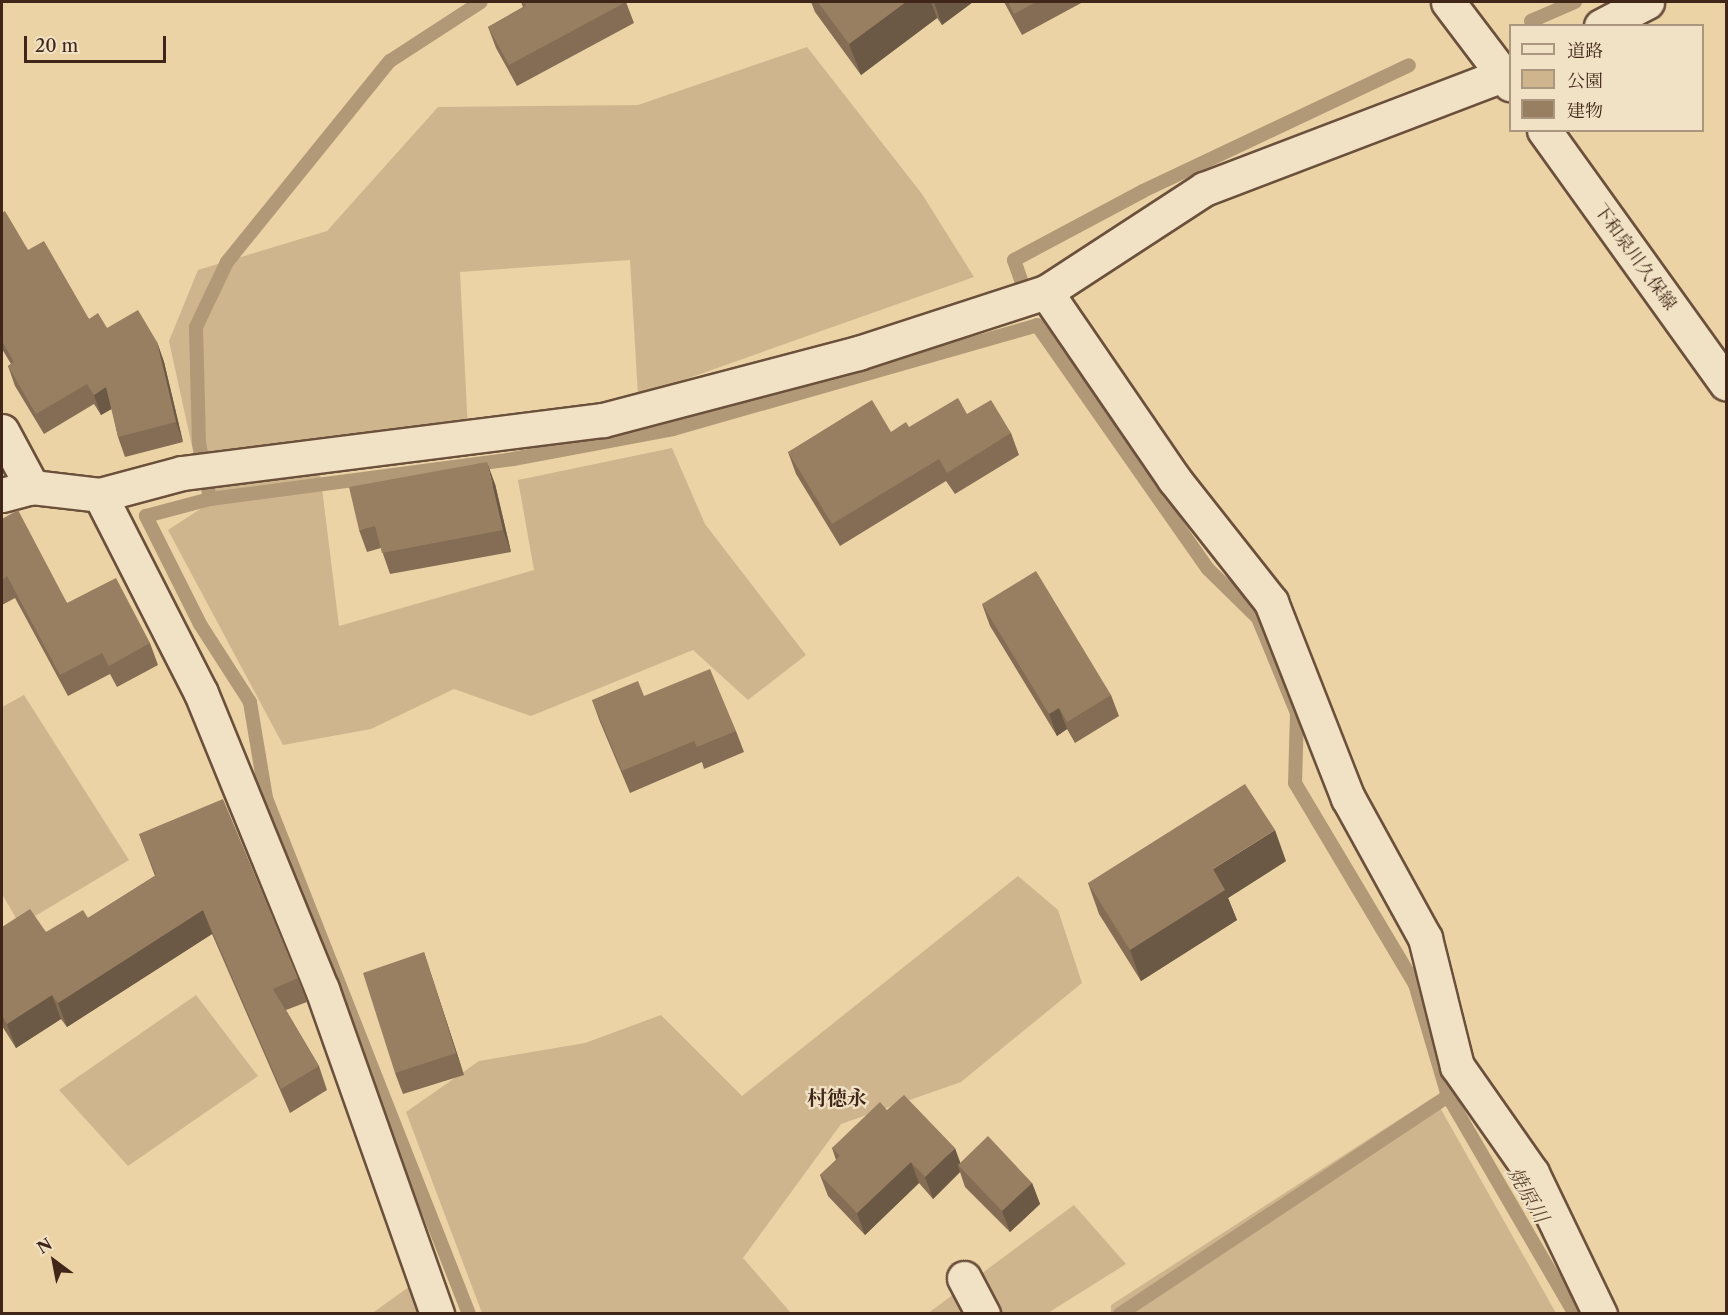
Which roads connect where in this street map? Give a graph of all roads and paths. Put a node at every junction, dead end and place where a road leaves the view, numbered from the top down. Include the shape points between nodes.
1 (1448, 2) edge
2 (1647, 2) edge
3 (1605, 24) edge
4 (1508, 77) edge
5 (1545, 132) edge
6 (1046, 292) junction
7 (1726, 383) edge
8 (2, 431) edge
9 (17, 491) edge
10 (100, 495) junction
11 (964, 1278) dead end
12 (437, 1314) edge
13 (983, 1314) edge
14 (1600, 1314) edge

1 - 4 street
2 - 3 street
4 - 6 street via 1461,87 1204,189
5 - 7 street, 下和泉川久保線
6 - 10 street via 1004,302 858,353 603,420 182,473
6 - 14 street via 1174,479 1271,602 1348,798 1425,938 1456,1066 1532,1173
8 - 9 street
9 - 10 street
10 - 12 street via 201,693 322,989
11 - 13 street

